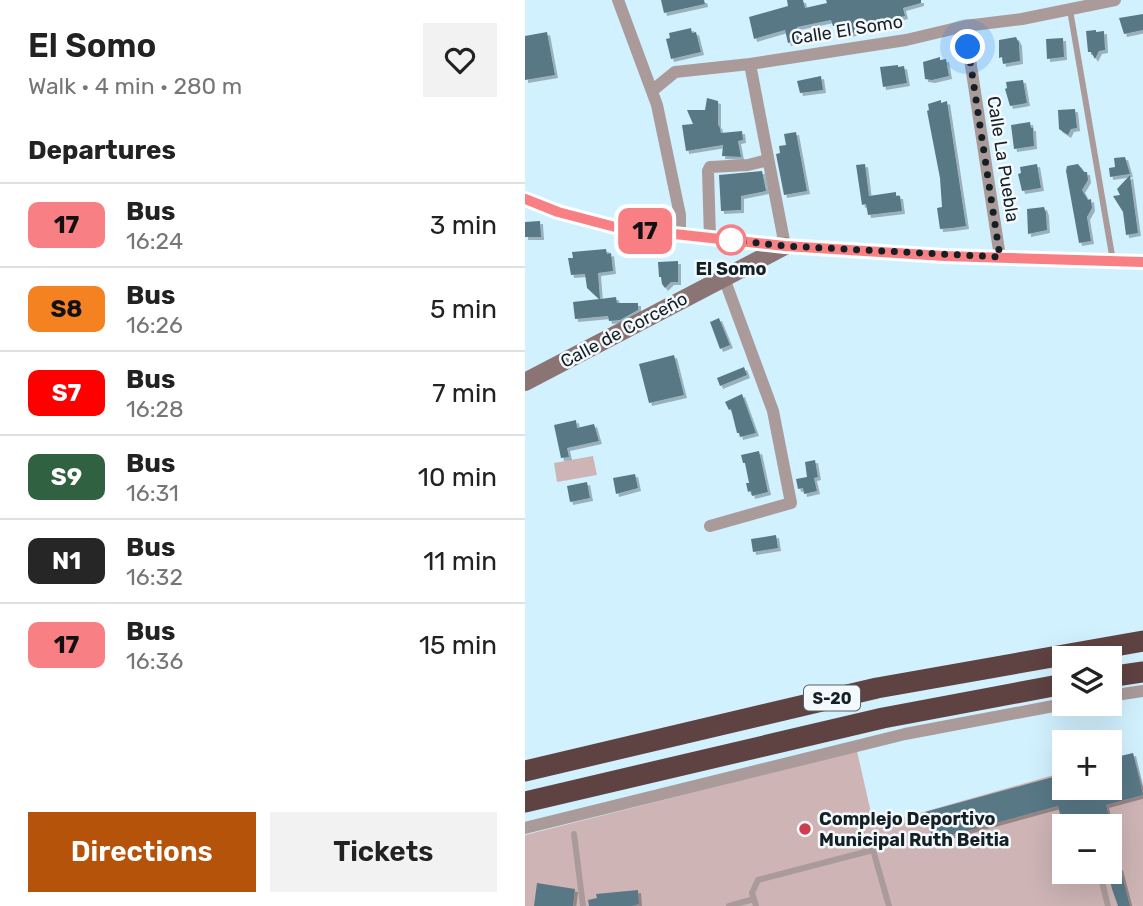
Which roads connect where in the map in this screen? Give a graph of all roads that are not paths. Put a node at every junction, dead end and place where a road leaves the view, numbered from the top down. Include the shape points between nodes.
1 (618, 0) edge
2 (1115, 0) edge
3 (1070, 10) junction
4 (965, 26) junction
5 (750, 64) junction
6 (653, 90) junction
7 (768, 160) junction
8 (525, 199) edge
9 (680, 235) junction
10 (710, 238) junction
11 (763, 244) junction
12 (785, 246) junction
13 (1000, 257) junction
14 (1113, 261) junction
15 (750, 262) junction
16 (1143, 262) edge
17 (724, 278) junction
18 (525, 382) edge
19 (710, 526) dead end
20 (1143, 641) edge
21 (1143, 672) edge
22 (1122, 675) edge
23 (1052, 686) edge
24 (1143, 691) edge
25 (1122, 694) edge
26 (1052, 706) edge
27 (525, 771) edge
28 (525, 803) edge
29 (525, 828) edge
30 (574, 834) dead end
31 (1102, 884) edge
32 (755, 903) edge
33 (583, 906) edge
34 (729, 906) edge
35 (889, 906) edge
36 (1108, 906) edge

1 - 6 street
2 - 3 street, Calle El Somo
3 - 4 street, Calle El Somo
3 - 14 lane
4 - 5 street, Calle El Somo via 906,40
4 - 13 street, Calle La Puebla
5 - 6 street, Calle El Somo via 675,72
5 - 7 street
6 - 9 street via 680,215
7 - 10 street via 710,167
7 - 12 street
8 - 9 street via 598,224
9 - 10 street
10 - 11 street
11 - 12 street
11 - 15 main road, Calle de Corceño
12 - 13 street
12 - 15 main road, Calle de Corceño
13 - 14 street
14 - 16 street
15 - 17 main road, Calle de Corceño
17 - 18 main road, Calle de Corceño
17 - 19 street via 773,411 791,503
20 - 27 highway, S-20 via 877,688
21 - 22 highway
23 - 28 highway, S-20 via 883,719
24 - 25 street
26 - 29 street via 905,734
30 - 33 lane
31 - 36 lane
32 - 34 lane
32 - 35 lane via 752,893 758,880 873,850

